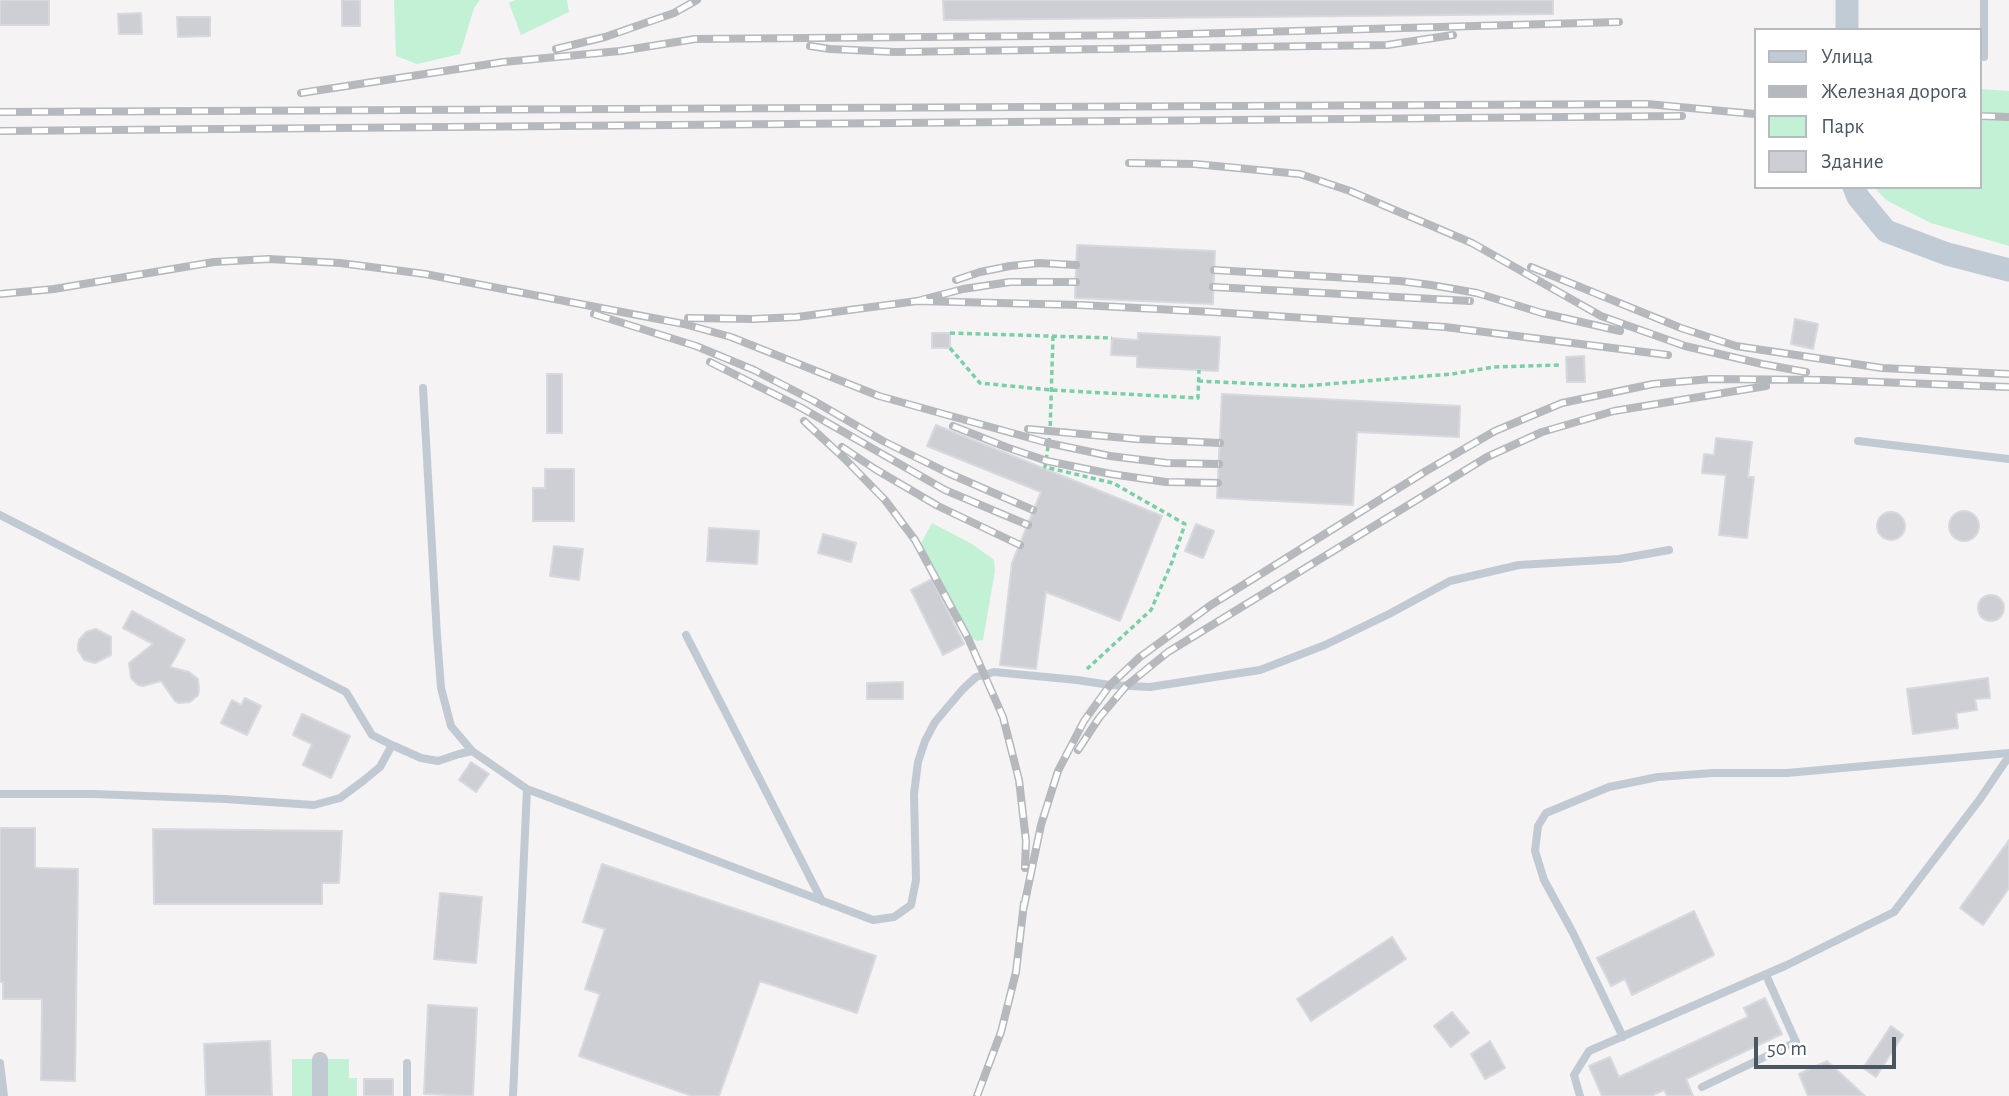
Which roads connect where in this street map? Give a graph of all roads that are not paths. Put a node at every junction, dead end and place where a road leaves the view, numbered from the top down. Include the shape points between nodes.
1 (1847, 0) edge
2 (1984, 0) edge
3 (1847, 28) edge
4 (1984, 57) dead end
5 (1855, 189) edge
6 (2009, 270) edge
7 (423, 388) dead end
8 (1858, 441) dead end
9 (2009, 459) edge
10 (0, 515) edge
11 (1669, 550) dead end
12 (686, 635) dead end
13 (392, 745) junction
14 (472, 751) junction
15 (2009, 753) edge
16 (2009, 759) edge
17 (527, 789) junction
18 (0, 794) edge
19 (822, 901) junction
20 (1766, 975) junction
21 (1623, 1037) junction
22 (320, 1060) dead end
23 (0, 1063) edge
24 (407, 1063) dead end
25 (1702, 1087) dead end
26 (4, 1096) edge
27 (320, 1096) edge
28 (407, 1096) edge
29 (513, 1096) edge
30 (1580, 1096) edge

1 - 3 main road
2 - 4 lane
5 - 6 main road via 1886,231
7 - 14 lane via 441,688 451,726
8 - 9 lane
10 - 13 lane via 346,692 372,736
11 - 19 lane via 1619,559 1519,565 1450,581 1325,645 1260,670 1150,687 985,674 970,682 935,722 918,762 916,880 911,905 894,917 873,920
12 - 19 lane
13 - 14 lane via 438,761
13 - 18 lane via 380,767 363,781 340,798 314,805
14 - 17 lane
15 - 21 lane via 1787,773 1658,777 1609,787 1546,813 1538,827 1535,851 1544,880
16 - 20 lane via 1894,912
17 - 19 lane
17 - 29 lane
20 - 21 lane
20 - 25 lane via 1797,1042
21 - 30 lane via 1589,1051 1574,1075
22 - 27 street
23 - 26 lane
24 - 28 lane

